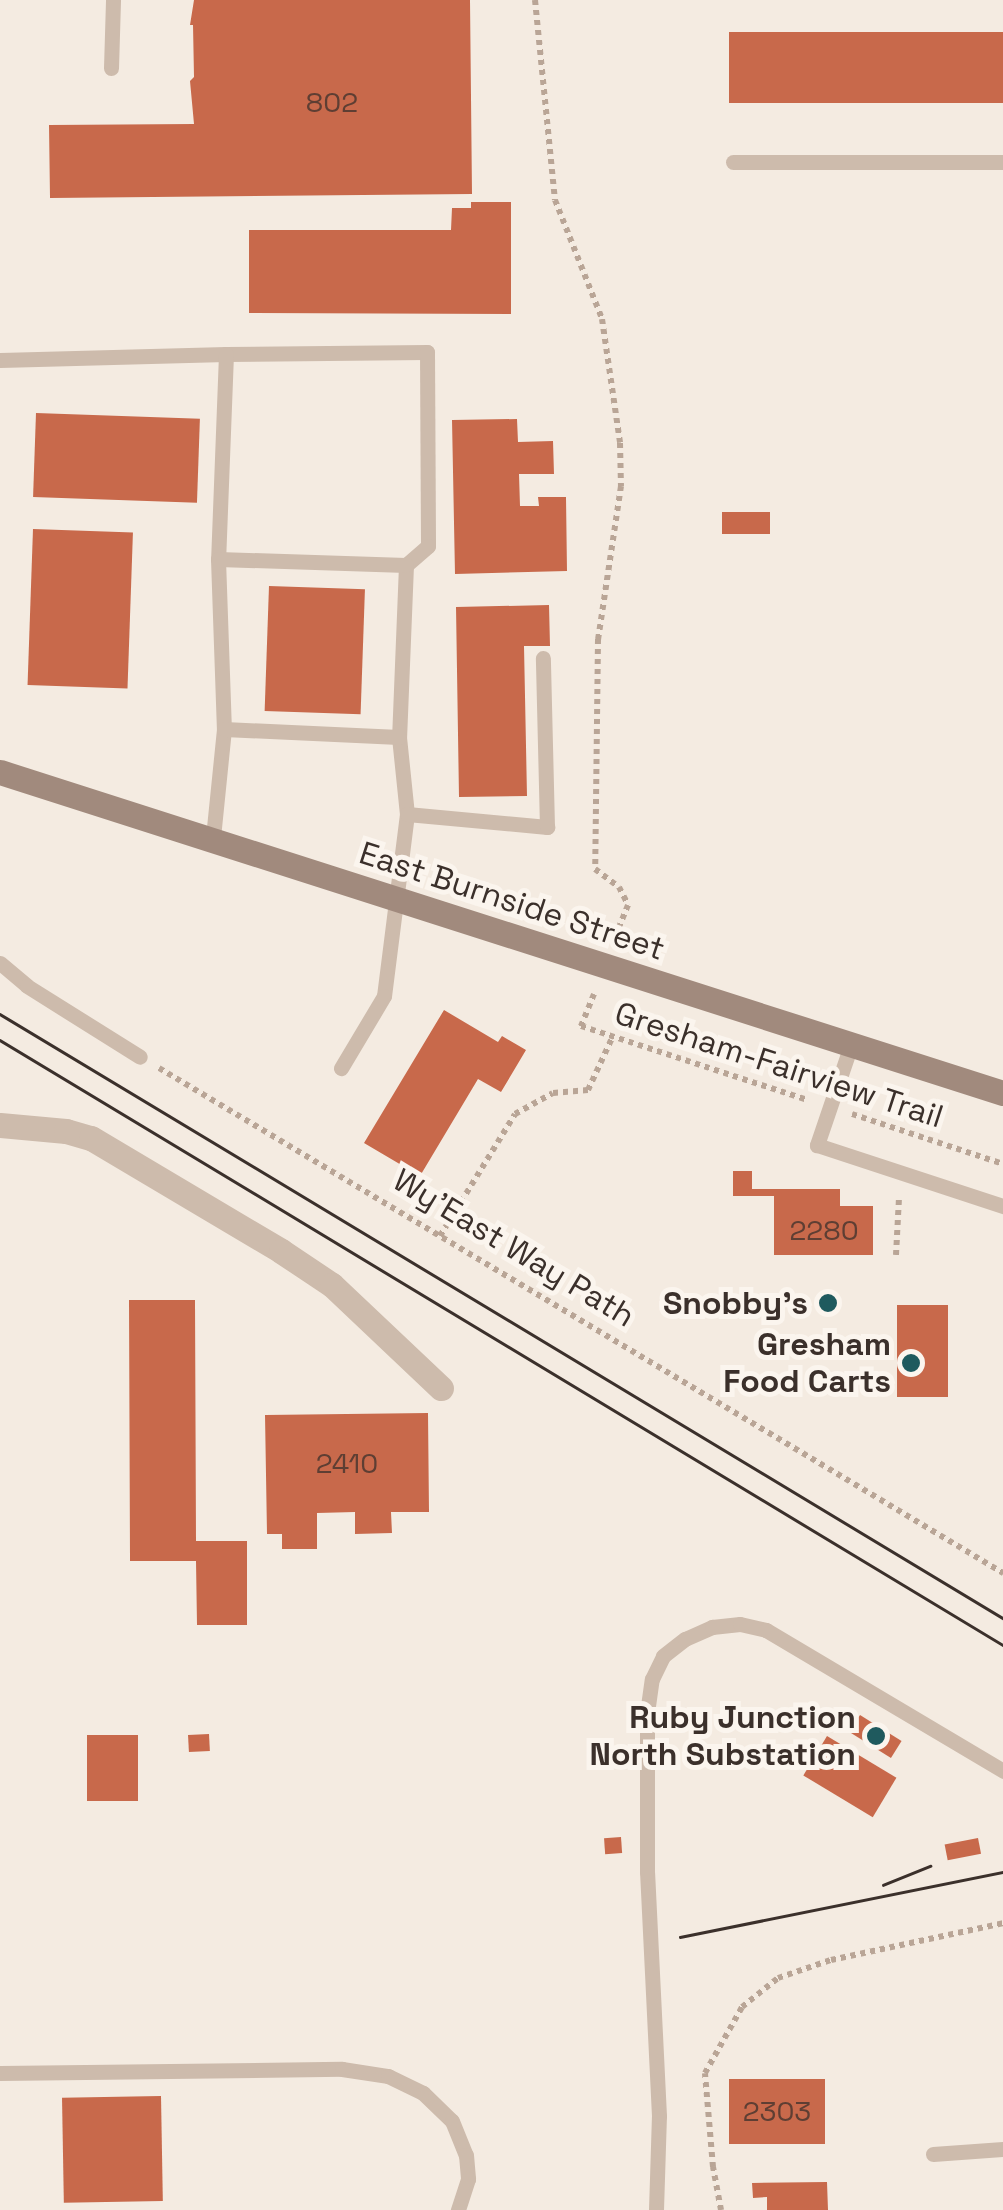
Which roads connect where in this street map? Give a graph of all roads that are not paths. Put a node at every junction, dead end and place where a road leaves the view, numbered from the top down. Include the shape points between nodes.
1 (113, 0) edge
2 (111, 68) dead end
3 (733, 162) dead end
4 (1003, 162) edge
5 (226, 354) junction
6 (0, 360) edge
7 (218, 560) junction
8 (406, 566) junction
9 (543, 658) dead end
10 (224, 729) junction
11 (399, 737) junction
12 (0, 772) edge
13 (407, 814) junction
14 (214, 838) junction
15 (396, 898) junction
16 (0, 963) edge
17 (851, 1045) junction
18 (140, 1057) road end
19 (341, 1068) dead end
20 (1003, 1093) edge
21 (0, 1125) edge
22 (1003, 1206) edge
23 (442, 1388) dead end
24 (1003, 1771) edge
25 (0, 2072) edge
26 (1003, 2149) edge
27 (933, 2154) dead end
28 (458, 2210) edge
29 (656, 2210) edge

1 - 2 lane
3 - 4 lane
5 - 6 lane
5 - 7 lane
5 - 8 lane via 427,352 428,546
7 - 8 lane
7 - 10 lane
8 - 11 lane
9 - 13 lane via 547,826
10 - 11 lane
10 - 14 lane
11 - 13 lane
12 - 14 main road, East Burnside Street
13 - 15 lane
14 - 15 main road, East Burnside Street
15 - 17 main road, East Burnside Street
15 - 19 lane via 384,996
16 - 18 lane
17 - 20 main road, East Burnside Street
17 - 22 lane via 816,1146
21 - 23 street via 90,1138 281,1251 332,1285
24 - 29 lane via 766,1630 712,1627 663,1656 647,1713
25 - 28 lane via 342,2069 388,2076 423,2094 452,2122 468,2179
26 - 27 lane

